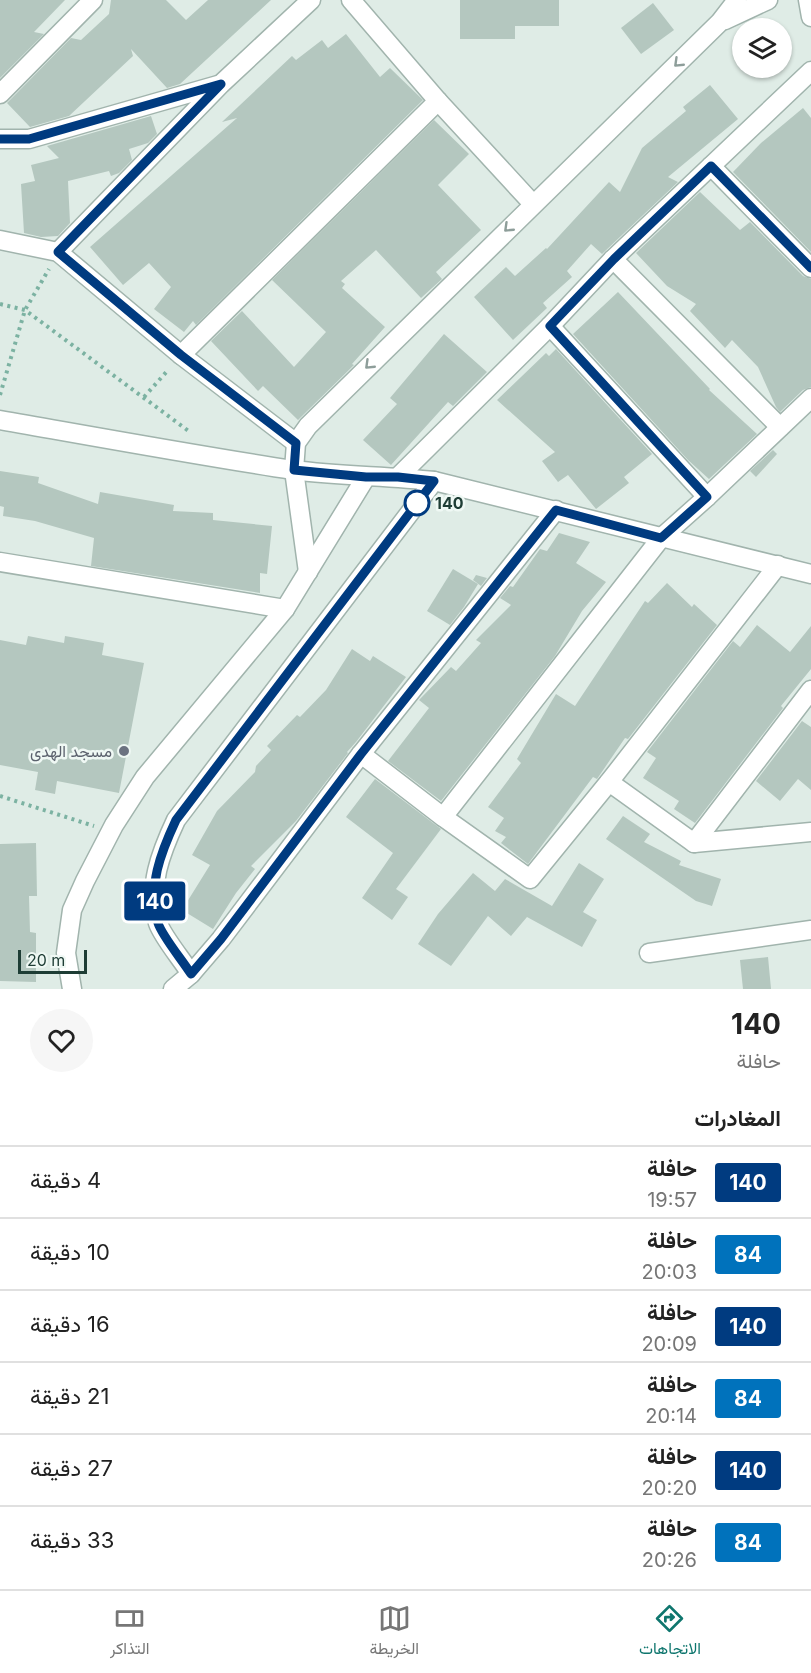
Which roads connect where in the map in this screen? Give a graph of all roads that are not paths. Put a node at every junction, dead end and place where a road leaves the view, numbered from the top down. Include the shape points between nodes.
1 (93, 0) edge
2 (311, 0) edge
3 (351, 0) edge
4 (737, 0) edge
5 (768, 0) edge
6 (808, 0) edge
7 (811, 17) edge
8 (720, 22) junction
9 (811, 71) edge
10 (221, 84) junction
11 (0, 94) edge
12 (438, 101) junction
13 (0, 139) edge
14 (711, 166) junction
15 (533, 204) junction
16 (0, 240) edge
17 (58, 252) junction
18 (614, 259) junction
19 (811, 268) edge
20 (550, 326) junction
21 (181, 355) junction
22 (811, 398) edge
23 (0, 420) edge
24 (780, 427) junction
25 (296, 443) junction
26 (294, 470) junction
27 (366, 477) junction
28 (398, 477) junction
29 (434, 481) junction
30 (707, 497) junction
31 (556, 510) junction
32 (661, 538) junction
33 (0, 562) edge
34 (778, 565) junction
35 (308, 572) junction
36 (811, 574) edge
37 (285, 609) junction
38 (811, 690) edge
39 (361, 754) junction
40 (609, 782) junction
41 (443, 817) junction
42 (811, 832) edge
43 (694, 843) junction
44 (811, 930) edge
45 (649, 953) dead end
46 (191, 974) junction
47 (72, 989) edge
48 (173, 989) edge

1 - 11 street
2 - 10 street
3 - 12 street
4 - 8 street
5 - 8 street
6 - 7 street
8 -> 15 street
9 - 14 street
10 - 13 street via 29,139
10 - 17 street
12 - 15 street
12 - 21 street
14 - 18 street
14 - 19 street
15 -> 25 street via 328,405
16 - 17 street
17 - 21 street
18 - 20 street
18 - 24 street
20 - 28 street
20 - 30 street
21 - 25 street
22 - 24 street
23 - 26 street
24 - 30 street
25 - 26 street
26 - 27 street
26 - 35 street
27 - 28 street
27 - 35 street
28 - 29 street
29 - 31 street
29 - 46 street via 176,820 161,854 154,887 158,924
30 - 32 street
31 - 32 street
31 - 39 street
32 - 34 street
32 - 41 street
33 - 37 street
34 - 36 street
34 - 40 street
35 - 37 street
37 - 47 street via 145,777 110,831 72,910 66,954
38 - 43 street
39 - 41 street
39 - 46 street
40 - 41 street via 530,879
40 - 43 street
42 - 43 street
44 - 45 street
46 - 48 street

